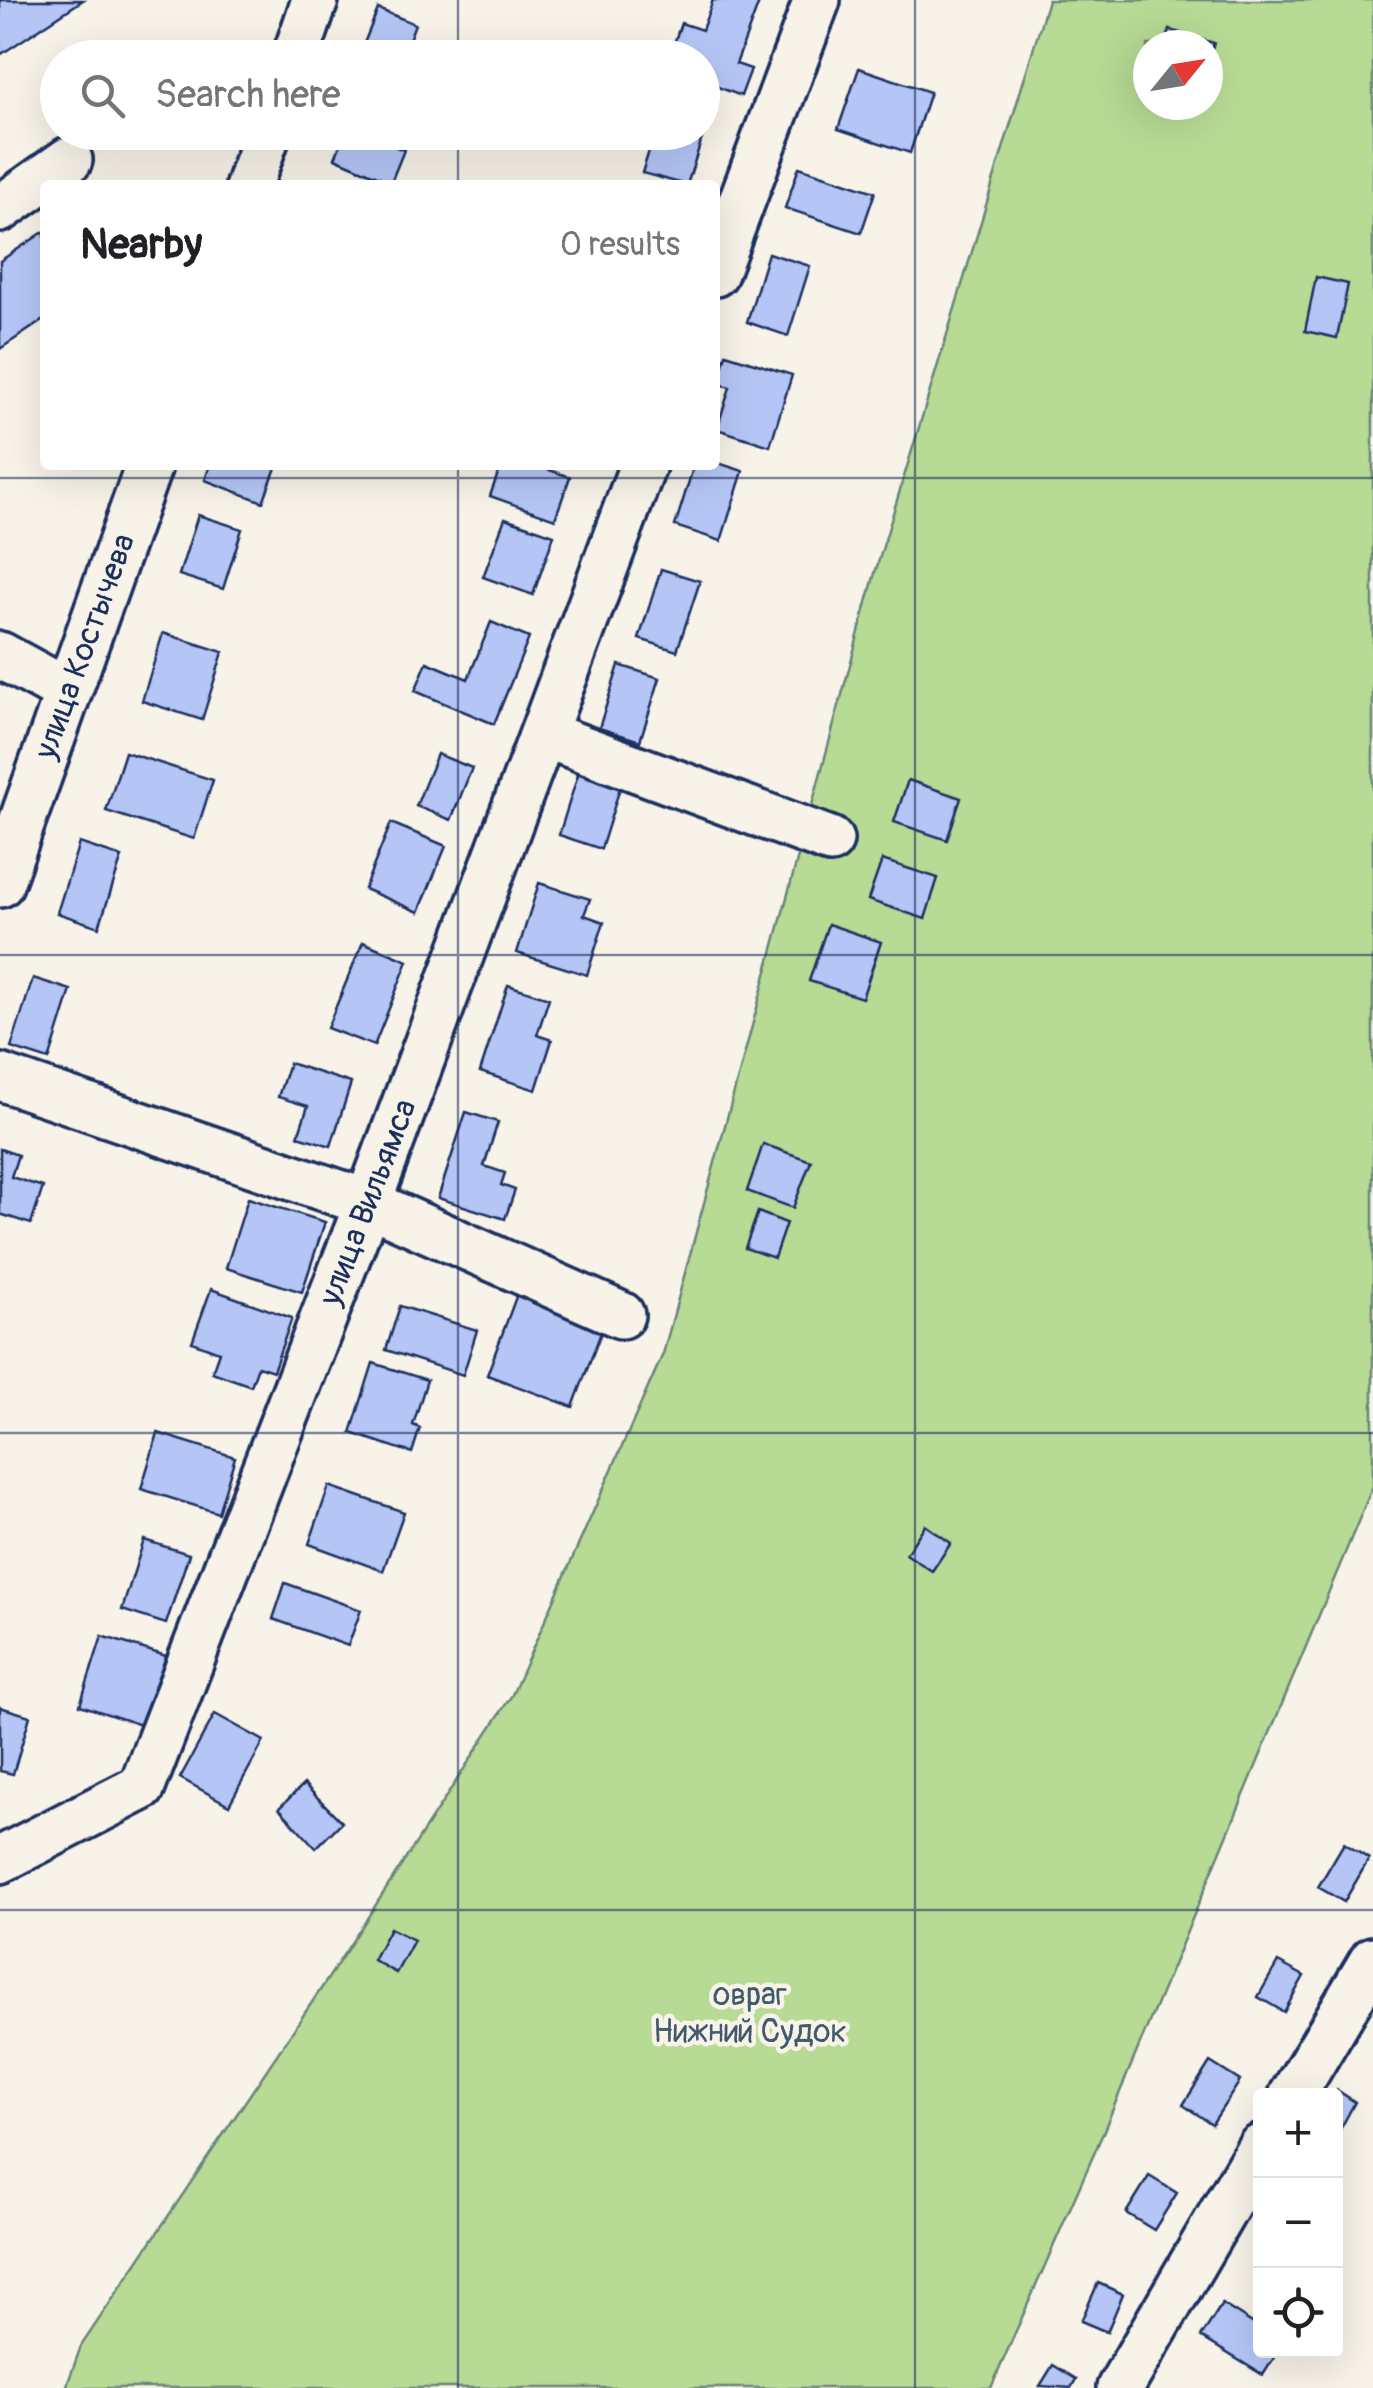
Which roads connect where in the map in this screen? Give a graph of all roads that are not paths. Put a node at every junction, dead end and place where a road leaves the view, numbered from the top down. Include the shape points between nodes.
1 (315, 0) edge
2 (817, 0) edge
3 (301, 40) edge
4 (262, 150) edge
5 (68, 160) dead end
6 (251, 180) edge
7 (0, 208) edge
8 (720, 260) edge
9 (147, 470) edge
10 (641, 470) edge
11 (0, 655) edge
12 (68, 692) junction
13 (543, 734) junction
14 (830, 840) dead end
15 (0, 884) edge
16 (0, 1077) edge
17 (368, 1203) junction
18 (621, 1315) dead end
19 (0, 1860) edge
20 (1373, 1960) edge
21 (1297, 2088) edge
22 (1253, 2160) edge
23 (1120, 2388) edge

1 - 3 street
2 - 8 street
4 - 6 street
5 - 7 street
9 - 12 street, улица Костычева
10 - 13 street, улица Вильямса
11 - 12 street
12 - 15 street, улица Костычева
13 - 14 street
13 - 17 street, улица Вильямса
16 - 17 street
17 - 18 street
17 - 19 street, улица Вильямса via 142,1787
20 - 21 street
22 - 23 street

